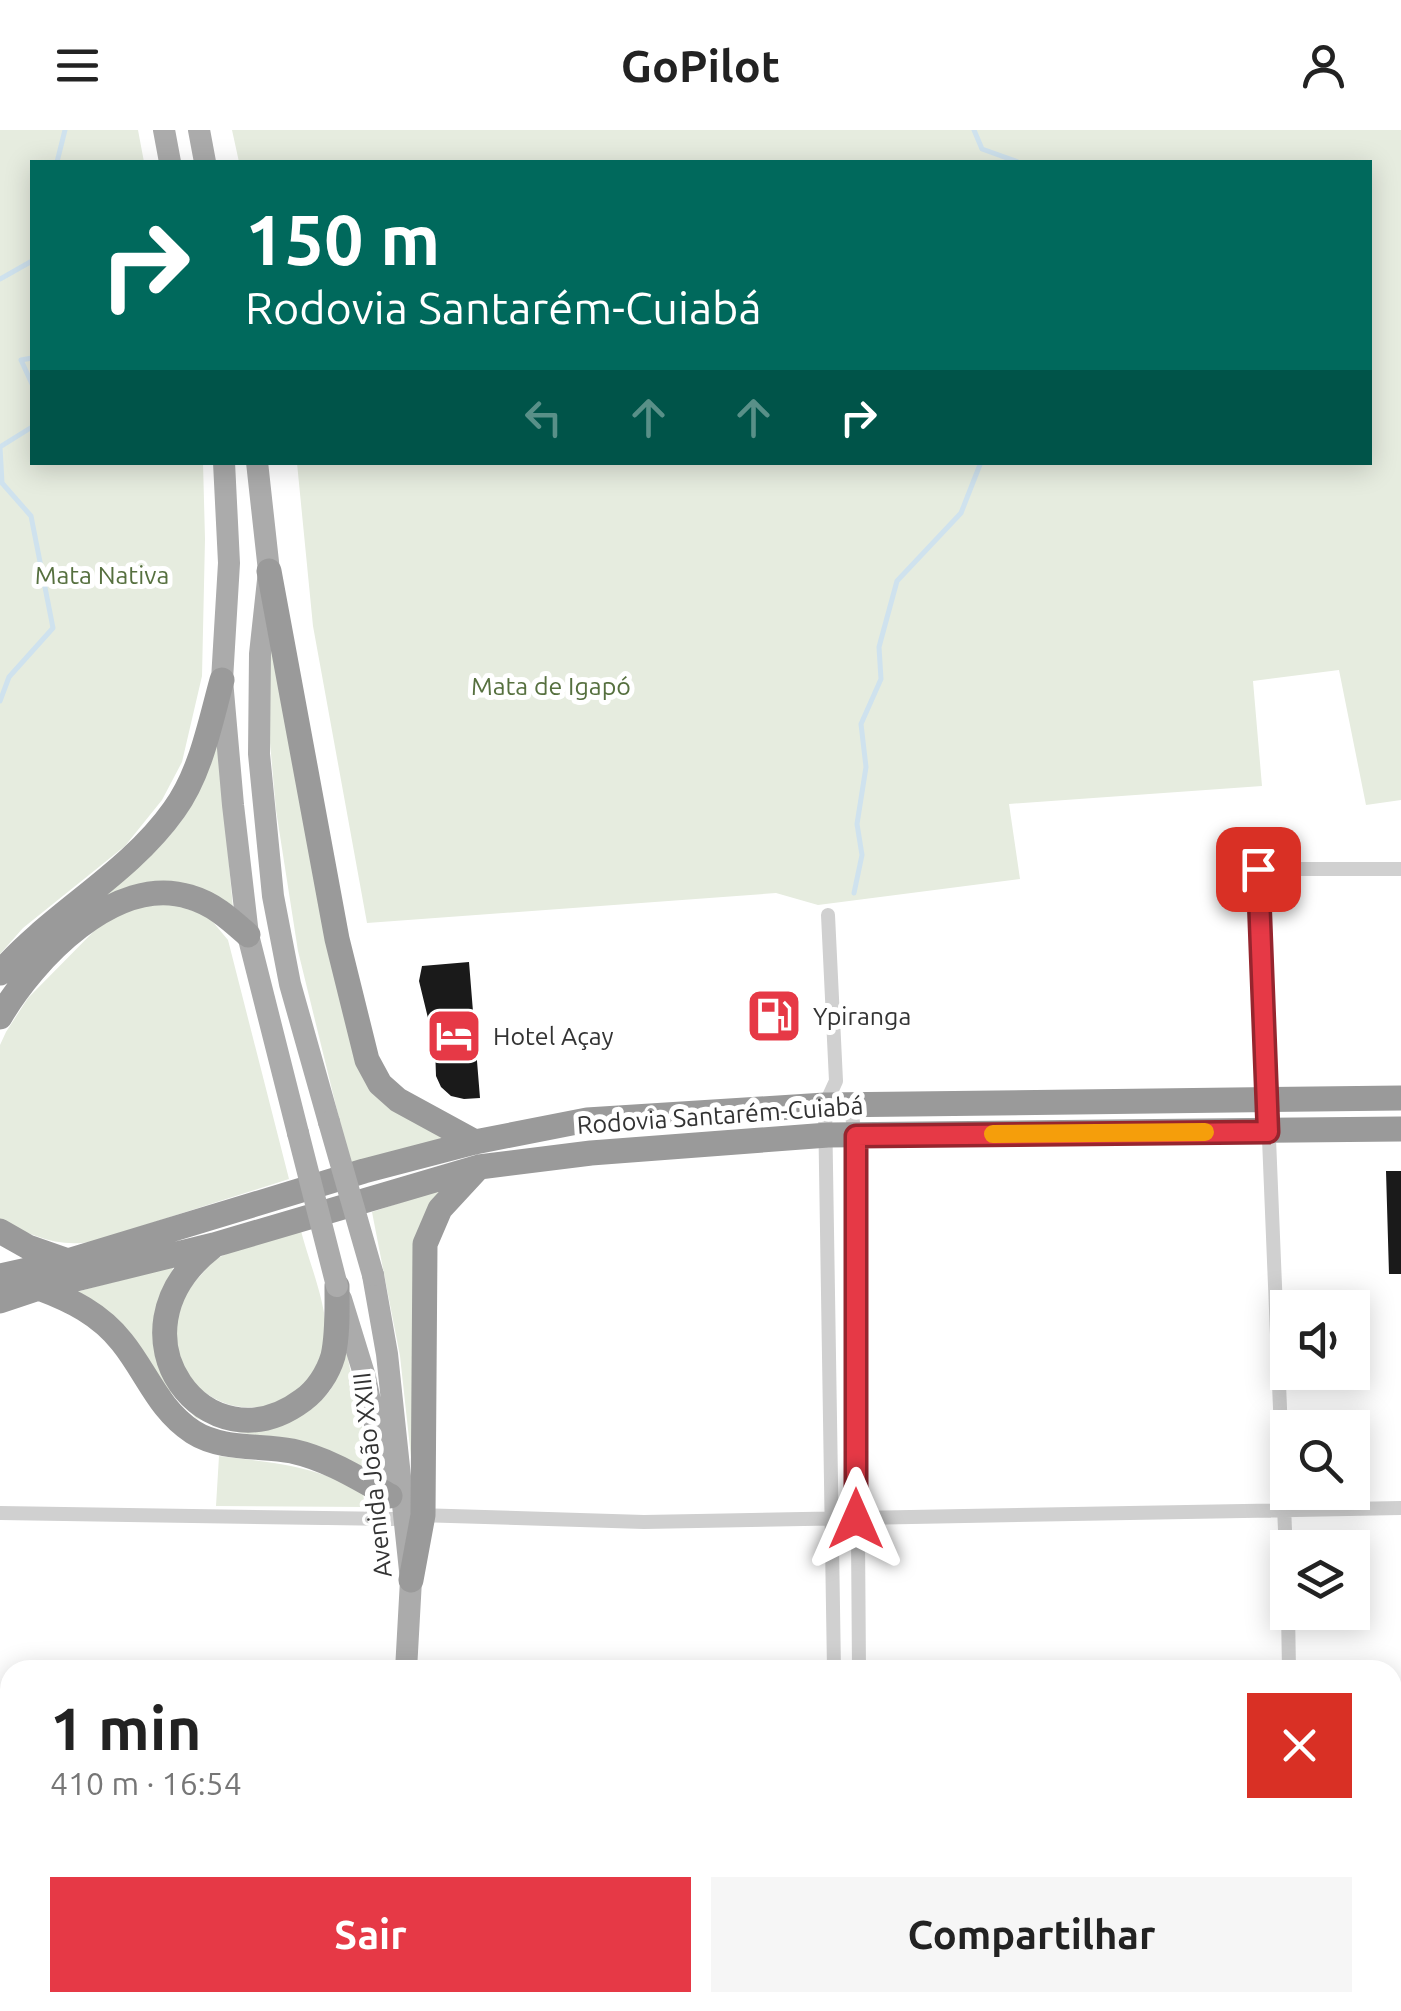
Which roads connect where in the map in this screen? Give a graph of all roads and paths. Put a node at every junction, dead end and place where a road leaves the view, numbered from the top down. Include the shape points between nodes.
1 (164, 130) edge
2 (198, 130) edge
3 (170, 160) edge
4 (205, 160) edge
5 (224, 465) edge
6 (257, 465) edge
7 (269, 572) junction
8 (222, 680) junction
9 (1401, 869) edge
10 (828, 915) dead end
11 (248, 934) junction
12 (0, 973) edge
13 (0, 1017) edge
14 (836, 1081) junction
15 (1401, 1098) edge
16 (1268, 1100) junction
17 (825, 1105) junction
18 (852, 1105) junction
19 (1401, 1129) edge
20 (1268, 1132) junction
21 (828, 1135) junction
22 (856, 1136) junction
23 (477, 1155) junction
24 (0, 1230) edge
25 (214, 1245) junction
26 (68, 1261) junction
27 (0, 1276) edge
28 (338, 1286) junction
29 (38, 1288) junction
30 (0, 1301) edge
31 (1280, 1410) edge
32 (1370, 1508) edge
33 (1401, 1508) edge
34 (1270, 1509) edge
35 (402, 1511) junction
36 (0, 1513) edge
37 (833, 1518) junction
38 (856, 1519) junction
39 (411, 1580) joint
40 (1288, 1630) edge
41 (406, 1660) edge
42 (407, 1660) edge
43 (834, 1660) edge
44 (858, 1660) edge
45 (1289, 1660) edge

1 - 3 main road
2 - 4 main road
5 - 8 main road via 230,563
6 - 7 main road, Avenida João XXIII
7 - 23 highway via 366,1060 398,1100
7 - 35 main road, Avenida João XXIII, bridge via 259,737 273,896 290,984 373,1275
8 - 11 main road
8 - 12 highway via 176,808 146,843 54,918
9 - 16 street via 1258,869
10 - 14 street
11 - 13 highway via 192,897 149,894 123,902 52,949
11 - 28 main road, bridge
14 - 17 street
14 - 18 street
15 - 16 highway, Rodovia Santarém-Cuiabá
16 - 18 highway, Rodovia Santarém-Cuiabá
16 - 20 street
17 - 18 highway, Rodovia Santarém-Cuiabá
17 - 21 street
17 - 23 highway, Rodovia Santarém-Cuiabá via 587,1120
18 - 22 street
19 - 20 highway, Rodovia Santarém-Cuiabá
20 - 22 highway, Rodovia Santarém-Cuiabá
20 - 31 street
21 - 22 highway, Rodovia Santarém-Cuiabá
21 - 23 highway, Rodovia Santarém-Cuiabá via 591,1154
21 - 37 street
22 - 38 street
23 - 25 highway, Rodovia Santarém-Cuiabá
23 - 26 highway, Rodovia Santarém-Cuiabá via 364,1171
23 - 35 highway via 425,1244
24 - 26 highway
25 - 28 highway via 192,1263 169,1301 164,1347 182,1388 223,1415 276,1416 310,1394 332,1358
25 - 29 highway, Rodovia Santarém-Cuiabá
26 - 27 highway, Rodovia Santarém-Cuiabá
28 - 35 main road
29 - 30 highway, Rodovia Santarém-Cuiabá
29 - 35 highway via 108,1326 160,1402 197,1435 315,1458
32 - 33 street
34 - 38 street
35 - 36 street
35 - 37 street via 644,1522
35 - 39 highway
35 - 41 main road
37 - 38 street
37 - 43 street
38 - 44 street
39 - 42 main road, Avenida João XXIII
40 - 45 street

